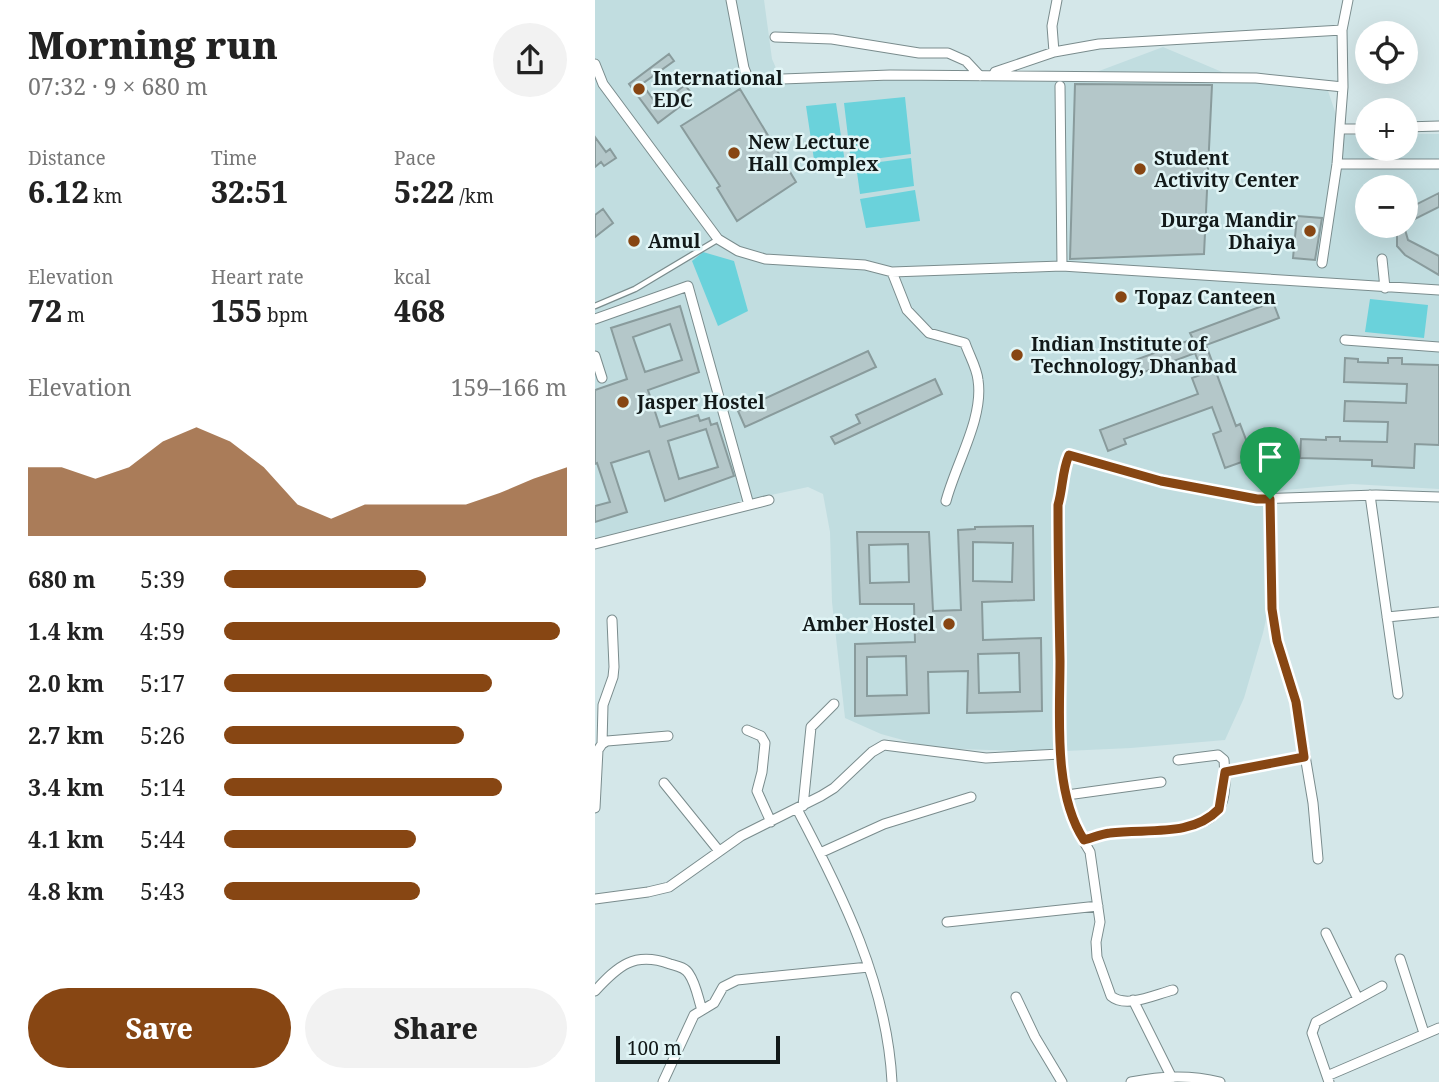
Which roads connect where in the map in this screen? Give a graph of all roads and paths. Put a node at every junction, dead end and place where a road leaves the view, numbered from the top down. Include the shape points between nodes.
1 (731, 0) edge
2 (1057, 0) edge
3 (1348, 0) edge
4 (1342, 30) junction
5 (775, 37) dead end
6 (1054, 51) junction
7 (595, 64) edge
8 (983, 76) junction
9 (1060, 86) dead end
10 (1343, 87) junction
11 (1439, 126) edge
12 (1418, 127) edge
13 (1340, 129) junction
14 (1355, 129) edge
15 (1337, 164) junction
16 (1439, 164) edge
17 (718, 239) junction
18 (1382, 260) dead end
19 (1322, 263) dead end
20 (1062, 266) junction
21 (893, 272) junction
22 (1385, 288) junction
23 (1439, 290) edge
24 (595, 306) edge
25 (595, 319) edge
26 (1345, 340) dead end
27 (1439, 346) edge
28 (595, 356) edge
29 (602, 378) dead end
30 (1370, 495) junction
31 (1439, 497) edge
32 (1270, 499) junction
33 (769, 500) dead end
34 (946, 501) dead end
35 (750, 505) junction
36 (595, 544) edge
37 (1439, 612) edge
38 (1387, 617) junction
39 (612, 620) dead end
40 (1398, 694) dead end
41 (835, 704) dead end
42 (747, 730) dead end
43 (667, 736) dead end
44 (602, 744) junction
45 (1060, 754) junction
46 (1304, 757) junction
47 (1178, 760) dead end
48 (1225, 772) junction
49 (664, 782) dead end
50 (1161, 782) dead end
51 (1067, 795) junction
52 (971, 797) dead end
53 (595, 808) edge
54 (800, 808) junction
55 (771, 822) junction
56 (1084, 840) junction
57 (719, 851) junction
58 (820, 853) junction
59 (1318, 859) dead end
60 (595, 899) edge
61 (1098, 906) junction
62 (947, 922) dead end
63 (1326, 933) dead end
64 (1400, 959) dead end
65 (869, 967) junction
66 (1382, 986) dead end
67 (1173, 990) dead end
68 (595, 991) edge
69 (1016, 997) dead end
70 (1358, 999) junction
71 (1133, 1000) junction
72 (702, 1010) junction
73 (1439, 1028) edge
74 (1424, 1032) junction
75 (1172, 1078) junction
76 (1328, 1079) edge
77 (663, 1082) edge
78 (892, 1082) edge
79 (1062, 1082) edge
80 (1131, 1082) edge
81 (1220, 1082) edge

1 - 8 street via 744,68 751,79
2 - 6 street
3 - 4 street
4 - 6 street via 1099,44
4 - 10 street
5 - 8 street via 948,53
6 - 8 street
7 - 17 street via 603,84
8 - 10 street via 1256,78
9 - 20 street
10 - 13 street
11 - 12 street
13 - 14 street
13 - 15 street
15 - 16 street
15 - 19 street
17 - 21 street via 738,251 765,258 865,265
17 - 24 lane via 635,289
18 - 22 street
20 - 21 street
20 - 22 street
21 - 34 street via 907,310 929,333 965,343 978,379 979,409
22 - 23 street
25 - 35 street via 688,286
26 - 27 street
28 - 29 street
30 - 31 street
30 - 32 street
30 - 38 street
32 - 45 street via 1161,481 1069,455 1058,505
32 - 46 street via 1272,609 1296,702
33 - 35 street
35 - 36 street
37 - 38 street
38 - 40 street
39 - 44 street via 614,667 604,698
41 - 54 street via 811,727
42 - 55 street via 765,743 757,791
43 - 44 street
44 - 53 street
45 - 51 street
45 - 54 street via 986,758 884,745 834,788
46 - 48 street
46 - 59 street
47 - 48 street via 1218,755 1224,760
48 - 56 street via 1219,809 1205,820 1179,829 1109,833
49 - 57 street
50 - 51 street
51 - 56 street
52 - 58 street via 884,824
54 - 55 street
54 - 58 street
55 - 57 street
56 - 61 street
57 - 60 street via 669,887
58 - 65 street
61 - 62 street
61 - 71 street via 1097,957 1111,996 1116,1001
63 - 70 street
64 - 74 street
65 - 72 street via 737,980 723,987 717,1000
65 - 78 street via 885,1029
66 - 70 street
67 - 71 street
68 - 72 street via 624,964 658,960 685,969
69 - 79 street
70 - 76 street via 1313,1027
71 - 75 street
72 - 77 street via 688,1025
73 - 74 street
74 - 76 street
75 - 80 street
75 - 81 street

